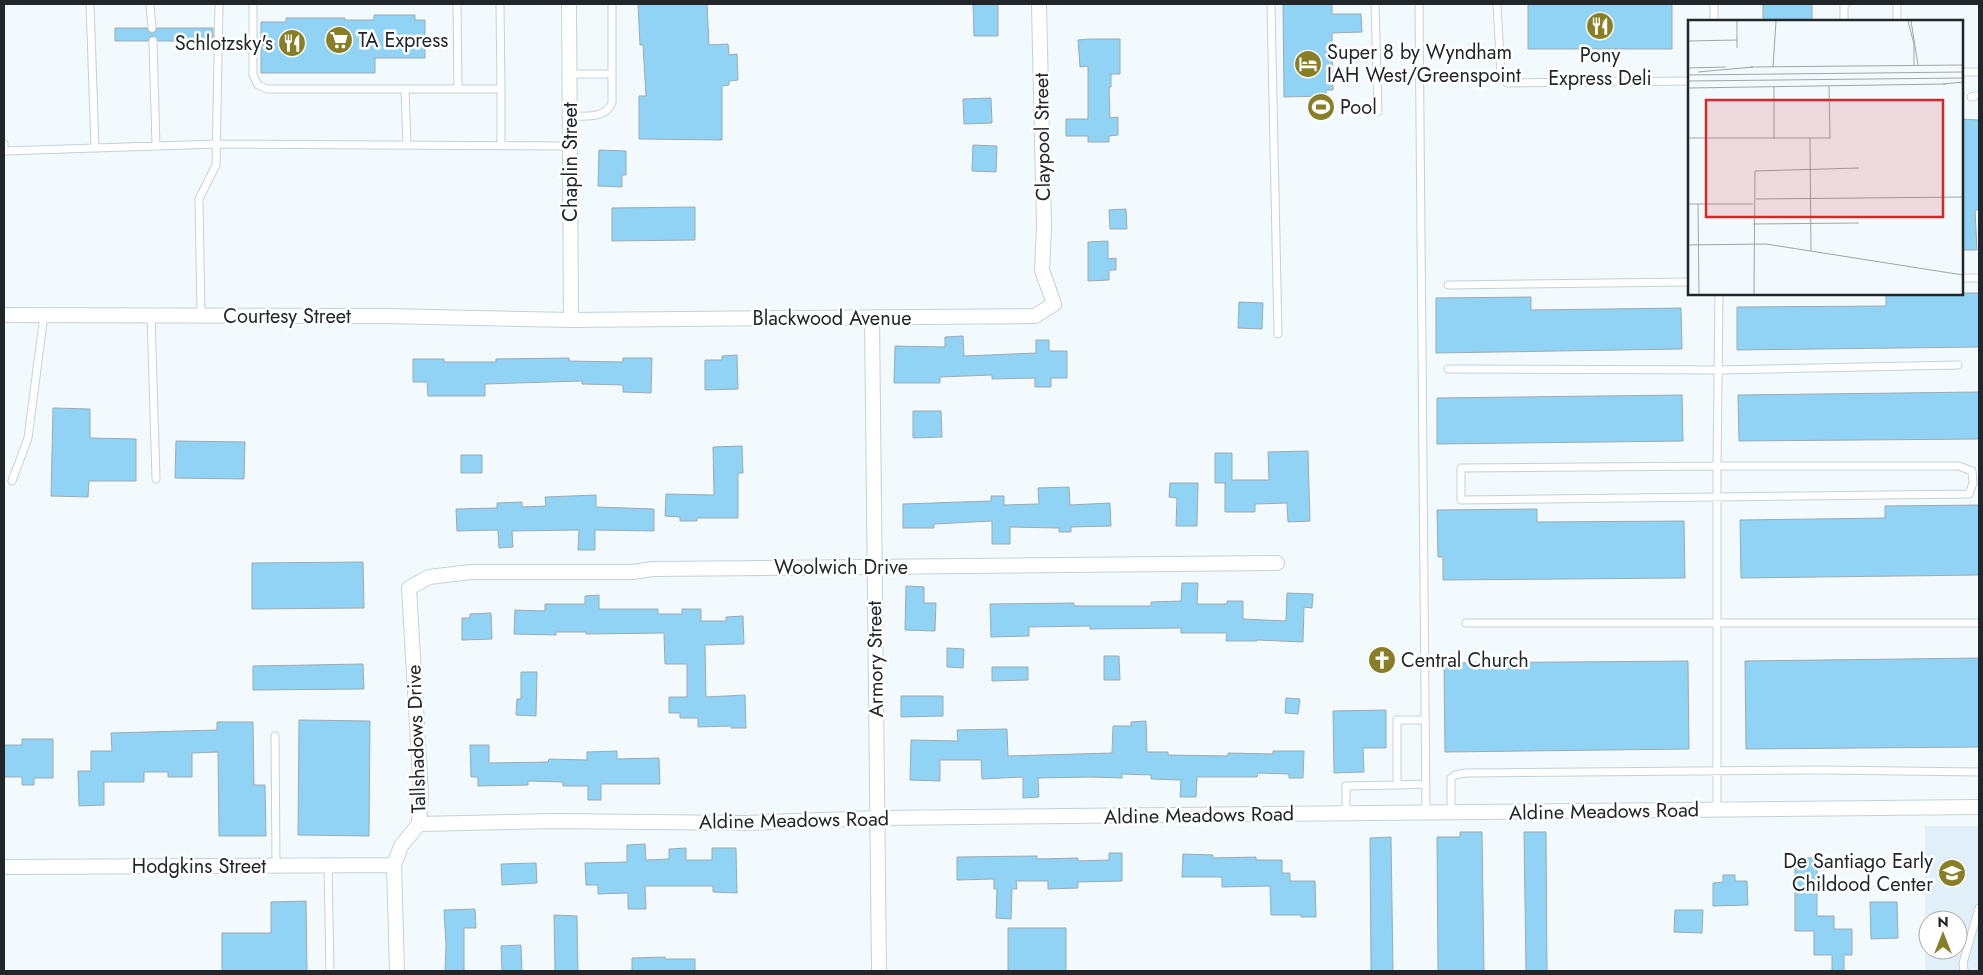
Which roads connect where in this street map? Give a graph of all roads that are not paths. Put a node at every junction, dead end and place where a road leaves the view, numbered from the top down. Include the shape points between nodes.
1 (90, 4) edge
2 (150, 4) edge
3 (219, 4) edge
4 (253, 4) edge
5 (457, 4) edge
6 (500, 4) edge
7 (569, 4) edge
8 (612, 4) edge
9 (1039, 4) edge
10 (1271, 4) edge
11 (1375, 4) edge
12 (1419, 4) edge
13 (1497, 4) edge
14 (1714, 4) edge
15 (1844, 4) edge
16 (1897, 4) edge
17 (1714, 20) edge
18 (1844, 20) edge
19 (1897, 20) edge
20 (152, 28) dead end
21 (153, 41) dead end
22 (1963, 72) edge
23 (1979, 72) edge
24 (569, 74) junction
25 (612, 74) junction
26 (1688, 81) edge
27 (405, 89) junction
28 (458, 89) junction
29 (501, 89) junction
30 (1979, 95) edge
31 (1971, 97) dead end
32 (1378, 112) dead end
33 (569, 116) junction
34 (4, 144) edge
35 (217, 144) junction
36 (407, 145) junction
37 (501, 145) junction
38 (156, 146) junction
39 (570, 146) junction
40 (96, 148) junction
41 (1042, 270) joint
42 (1963, 278) edge
43 (1979, 278) edge
44 (1688, 282) edge
45 (1448, 285) dead end
46 (1719, 295) edge
47 (4, 315) edge
48 (44, 315) junction
49 (151, 315) junction
50 (201, 316) junction
51 (872, 318) junction
52 (571, 320) junction
53 (1278, 334) dead end
54 (1958, 365) dead end
55 (1448, 369) dead end
56 (1718, 370) junction
57 (1716, 466) junction
58 (156, 480) dead end
59 (12, 481) dead end
60 (1716, 497) junction
61 (1277, 563) dead end
62 (874, 567) junction
63 (409, 588) joint
64 (1466, 622) dead end
65 (1716, 623) junction
66 (1977, 623) dead end
67 (1425, 720) junction
68 (275, 736) dead end
69 (1716, 770) junction
70 (1979, 772) edge
71 (1426, 784) junction
72 (1397, 785) junction
73 (1979, 808) edge
74 (1716, 810) junction
75 (1451, 812) junction
76 (1426, 813) junction
77 (1346, 814) junction
78 (877, 818) junction
79 (419, 824) junction
80 (394, 865) junction
81 (276, 866) junction
82 (328, 866) junction
83 (4, 867) edge
84 (1979, 908) edge
85 (330, 971) edge
86 (397, 971) edge
87 (879, 971) edge
88 (1964, 971) edge

1 - 40 lane
2 - 20 lane
3 - 35 lane
4 - 27 lane via 254,75 258,86 267,89
5 - 28 lane
6 - 29 lane
7 - 24 street, Chaplin Street
8 - 25 lane
9 - 41 street, Claypool Street
10 - 53 lane
11 - 32 lane
12 - 67 lane
13 - 26 lane via 1501,75 1508,83
14 - 17 lane
15 - 18 lane
16 - 19 lane
21 - 38 lane
22 - 23 lane
24 - 25 lane
24 - 33 street, Chaplin Street
25 - 33 lane via 609,109 598,115
27 - 28 lane
27 - 36 lane
28 - 29 lane
29 - 37 lane
30 - 31 lane
33 - 39 street, Chaplin Street
34 - 40 lane via 4,151
35 - 36 lane
35 - 38 lane
35 - 50 lane via 216,165 199,199
36 - 37 lane
37 - 39 lane
38 - 40 lane
39 - 52 street, Chaplin Street
41 - 51 street, Blackwood Avenue via 1054,304 1035,316
42 - 43 lane
44 - 45 lane
46 - 56 lane
47 - 48 street, Courtesy Street
48 - 49 street, Courtesy Street
48 - 59 lane via 28,438
49 - 50 street, Courtesy Street
49 - 58 lane
50 - 52 street, Courtesy Street
51 - 52 street, Blackwood Avenue
51 - 62 street, Armory Street
54 - 56 lane
55 - 56 lane
56 - 57 lane
57 - 60 lane
57 - 60 lane via 1959,466 1972,471 1973,483 1968,494
57 - 60 lane via 1461,468 1461,500
60 - 65 lane
61 - 62 street, Woolwich Drive
62 - 63 street, Woolwich Drive via 471,572 429,577
62 - 78 street, Armory Street
63 - 79 street, Tallshadows Drive via 421,787
64 - 65 lane
65 - 66 lane
65 - 69 lane
67 - 71 lane
67 - 72 lane via 1397,720
68 - 81 lane
69 - 70 lane
69 - 74 lane
69 - 75 lane via 1464,773 1451,778
71 - 72 lane
71 - 76 lane
72 - 77 lane via 1346,786
73 - 74 street, Aldine Meadows Road
74 - 75 street, Aldine Meadows Road
75 - 76 street, Aldine Meadows Road
76 - 77 street, Aldine Meadows Road
77 - 78 street, Aldine Meadows Road
78 - 79 street, Aldine Meadows Road via 745,823 554,821
78 - 87 street, Armory Street
79 - 80 street, Tallshadows Drive via 401,846
80 - 82 street, Hodgkins Street
80 - 86 street, Tallshadows Drive
81 - 82 street, Hodgkins Street
81 - 83 street, Hodgkins Street
82 - 85 lane
84 - 88 lane

